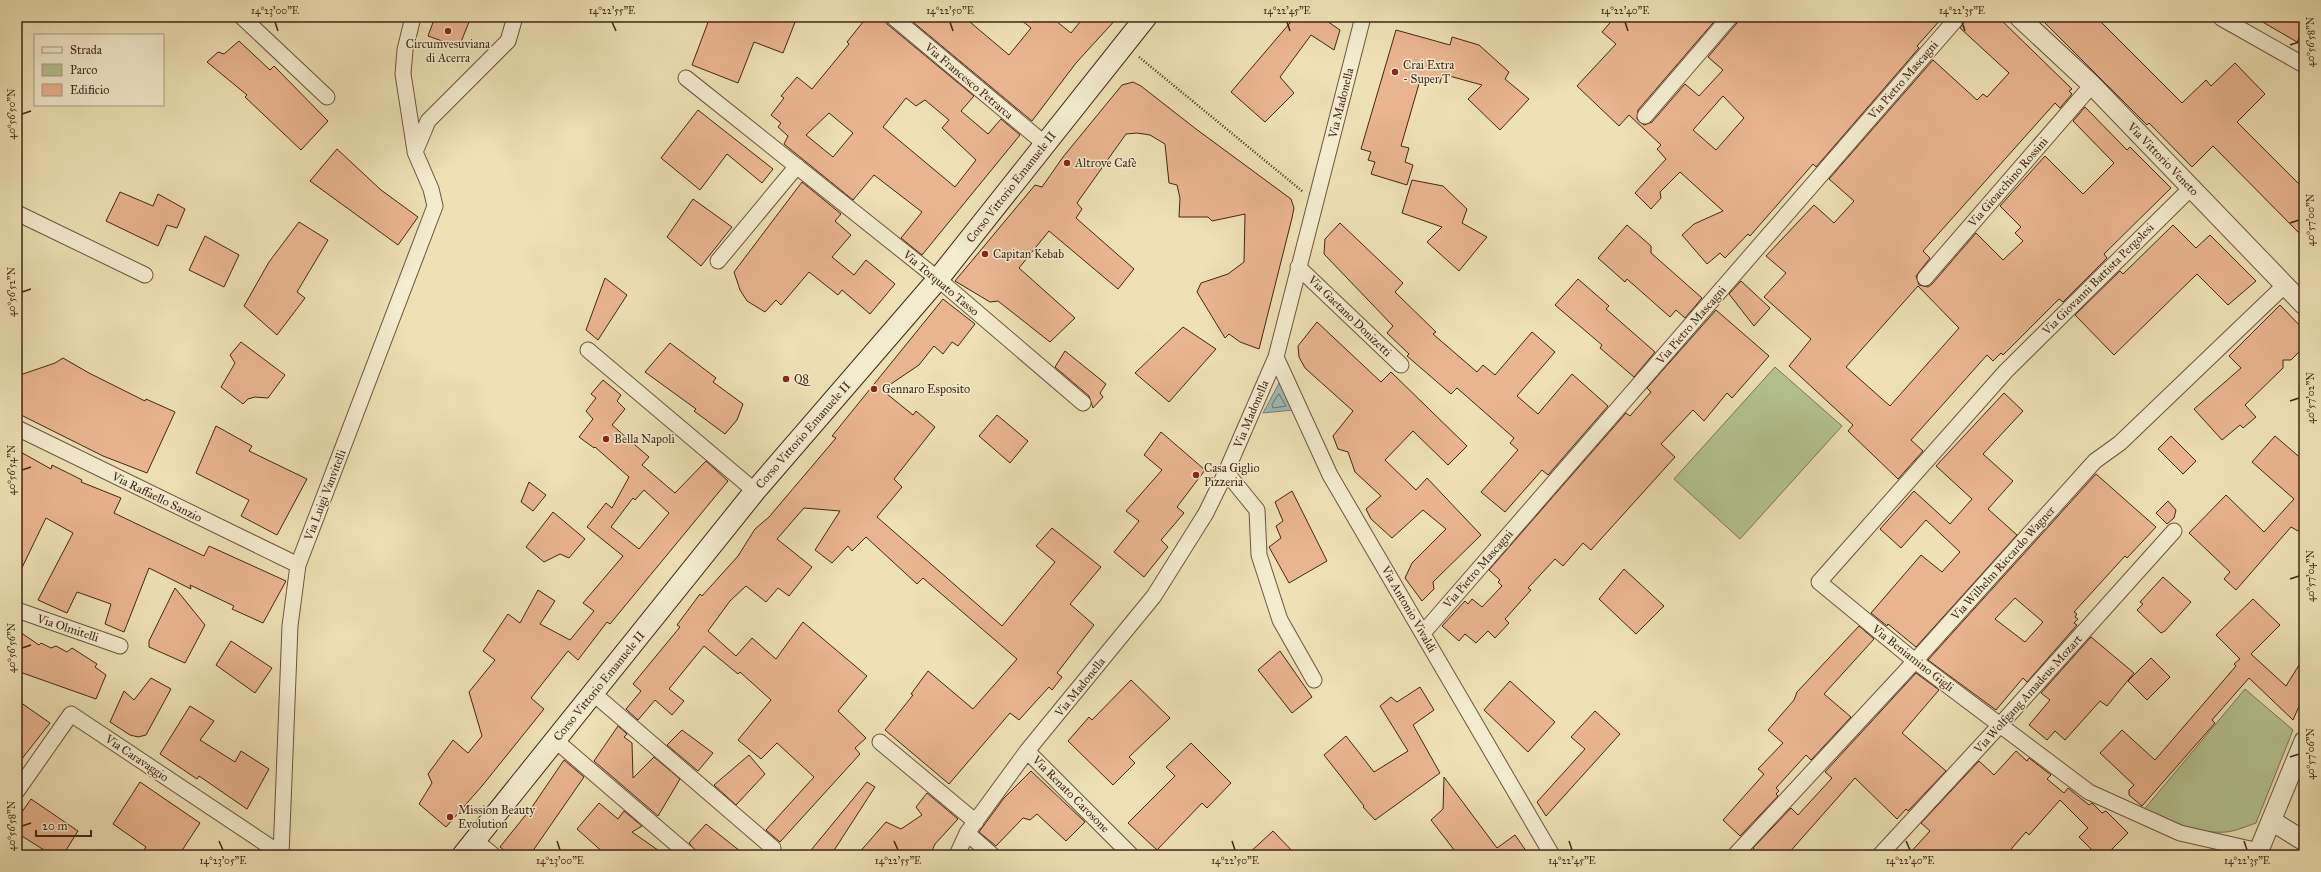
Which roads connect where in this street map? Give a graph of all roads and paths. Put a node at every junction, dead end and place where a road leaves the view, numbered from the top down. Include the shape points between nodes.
1 (242, 17) edge
2 (413, 17) edge
3 (515, 17) edge
4 (893, 17) edge
5 (1146, 17) edge
6 (1363, 17) edge
7 (1730, 17) edge
8 (1958, 17) edge
9 (2019, 17) edge
10 (2221, 18) dead end
11 (1123, 44) junction
12 (2304, 64) edge
13 (686, 78) dead end
14 (2092, 85) junction
15 (327, 96) dead end
16 (1645, 116) dead end
17 (1045, 144) junction
18 (415, 152) junction
19 (797, 166) junction
20 (2191, 188) junction
21 (1316, 203) junction
22 (17, 213) edge
23 (718, 261) dead end
24 (1298, 267) junction
25 (145, 274) dead end
26 (1924, 278) dead end
27 (938, 279) junction
28 (2285, 285) junction
29 (2304, 305) edge
30 (588, 350) dead end
31 (1276, 357) junction
32 (1401, 365) dead end
33 (2006, 371) joint
34 (1083, 403) dead end
35 (17, 428) edge
36 (1226, 472) junction
37 (755, 490) junction
38 (2174, 531) dead end
39 (298, 564) junction
40 (17, 610) edge
41 (1423, 633) junction
42 (120, 646) dead end
43 (1914, 661) junction
44 (1314, 680) dead end
45 (594, 694) junction
46 (2000, 725) junction
47 (555, 740) junction
48 (2304, 741) edge
49 (880, 742) dead end
50 (1027, 751) junction
51 (22, 774) edge
52 (17, 791) edge
53 (2272, 821) junction
54 (972, 827) junction
55 (2304, 841) edge
56 (470, 848) edge
57 (773, 848) dead end
58 (2258, 853) edge
59 (281, 855) edge
60 (492, 855) edge
61 (689, 855) edge
62 (957, 855) edge
63 (992, 855) edge
64 (1131, 855) edge
65 (1552, 855) edge
66 (1735, 855) edge
67 (1880, 855) edge

1 - 15 street
2 - 18 street, Via Luigi Vanvitelli via 404,50 403,74
3 - 18 street via 508,41 428,121
4 - 17 street, Via Francesco Petrarca
5 - 11 main road, Corso Vittorio Emanuele II
6 - 21 street, Via Madonella
7 - 16 street
8 - 41 street, Via Pietro Mascagni
9 - 14 street, Via Vittorio Veneto
10 - 12 street
11 - 17 main road, Corso Vittorio Emanuele II
11 - 21 path
13 - 19 street, Via Torquato Tasso
14 - 20 street, Via Vittorio Veneto
14 - 26 street, Via Gioacchino Rossini
17 - 27 main road, Corso Vittorio Emanuele II
18 - 39 street, Via Luigi Vanvitelli via 431,189 434,206
19 - 23 street
19 - 27 street, Via Torquato Tasso
20 - 28 street, Via Vittorio Veneto
20 - 33 street, Via Giovanni Battista Pergolesi
21 - 24 street, Via Madonella
22 - 25 street
24 - 31 street, Via Madonella
24 - 32 street, Via Gaetano Donizetti
27 - 34 street, Via Torquato Tasso
27 - 37 main road, Corso Vittorio Emanuele II
28 - 29 street, Via Vittorio Veneto
28 - 43 street, Via Wilhelm Riccardo Wagner via 2120,443 2095,461
30 - 37 street
31 - 36 street, Via Madonella
31 - 41 street, Via Antonio Vivaldi via 1330,475
33 - 43 street, Via Beniamino Gigli via 1819,582
35 - 39 street, Via Raffaello Sanzio
36 - 44 street via 1256,510 1259,555 1280,620
36 - 50 street, Via Madonella via 1206,513 1154,596
37 - 45 main road, Corso Vittorio Emanuele II
38 - 46 street, Via Wolfgang Amadeus Mozart
39 - 59 street, Via Luigi Vanvitelli via 290,626
40 - 42 street, Via Olmitelli
41 - 65 street, Via Antonio Vivaldi
43 - 46 street, Via Beniamino Gigli
43 - 66 street, Via Wilhelm Riccardo Wagner
45 - 47 main road, Corso Vittorio Emanuele II
45 - 57 street
46 - 58 street, Via Beniamino Gigli via 2089,792 2180,833
46 - 67 street, Via Wolfgang Amadeus Mozart
47 - 56 main road, Corso Vittorio Emanuele II
47 - 61 street
48 - 53 street
49 - 54 street
50 - 54 street, Via Madonella
50 - 64 street, Via Renato Carosone
51 - 52 street, Via Caravaggio
51 - 59 street, Via Caravaggio via 71,714
53 - 55 street
53 - 58 street
54 - 62 street, Via Madonella
54 - 63 street
56 - 60 street

